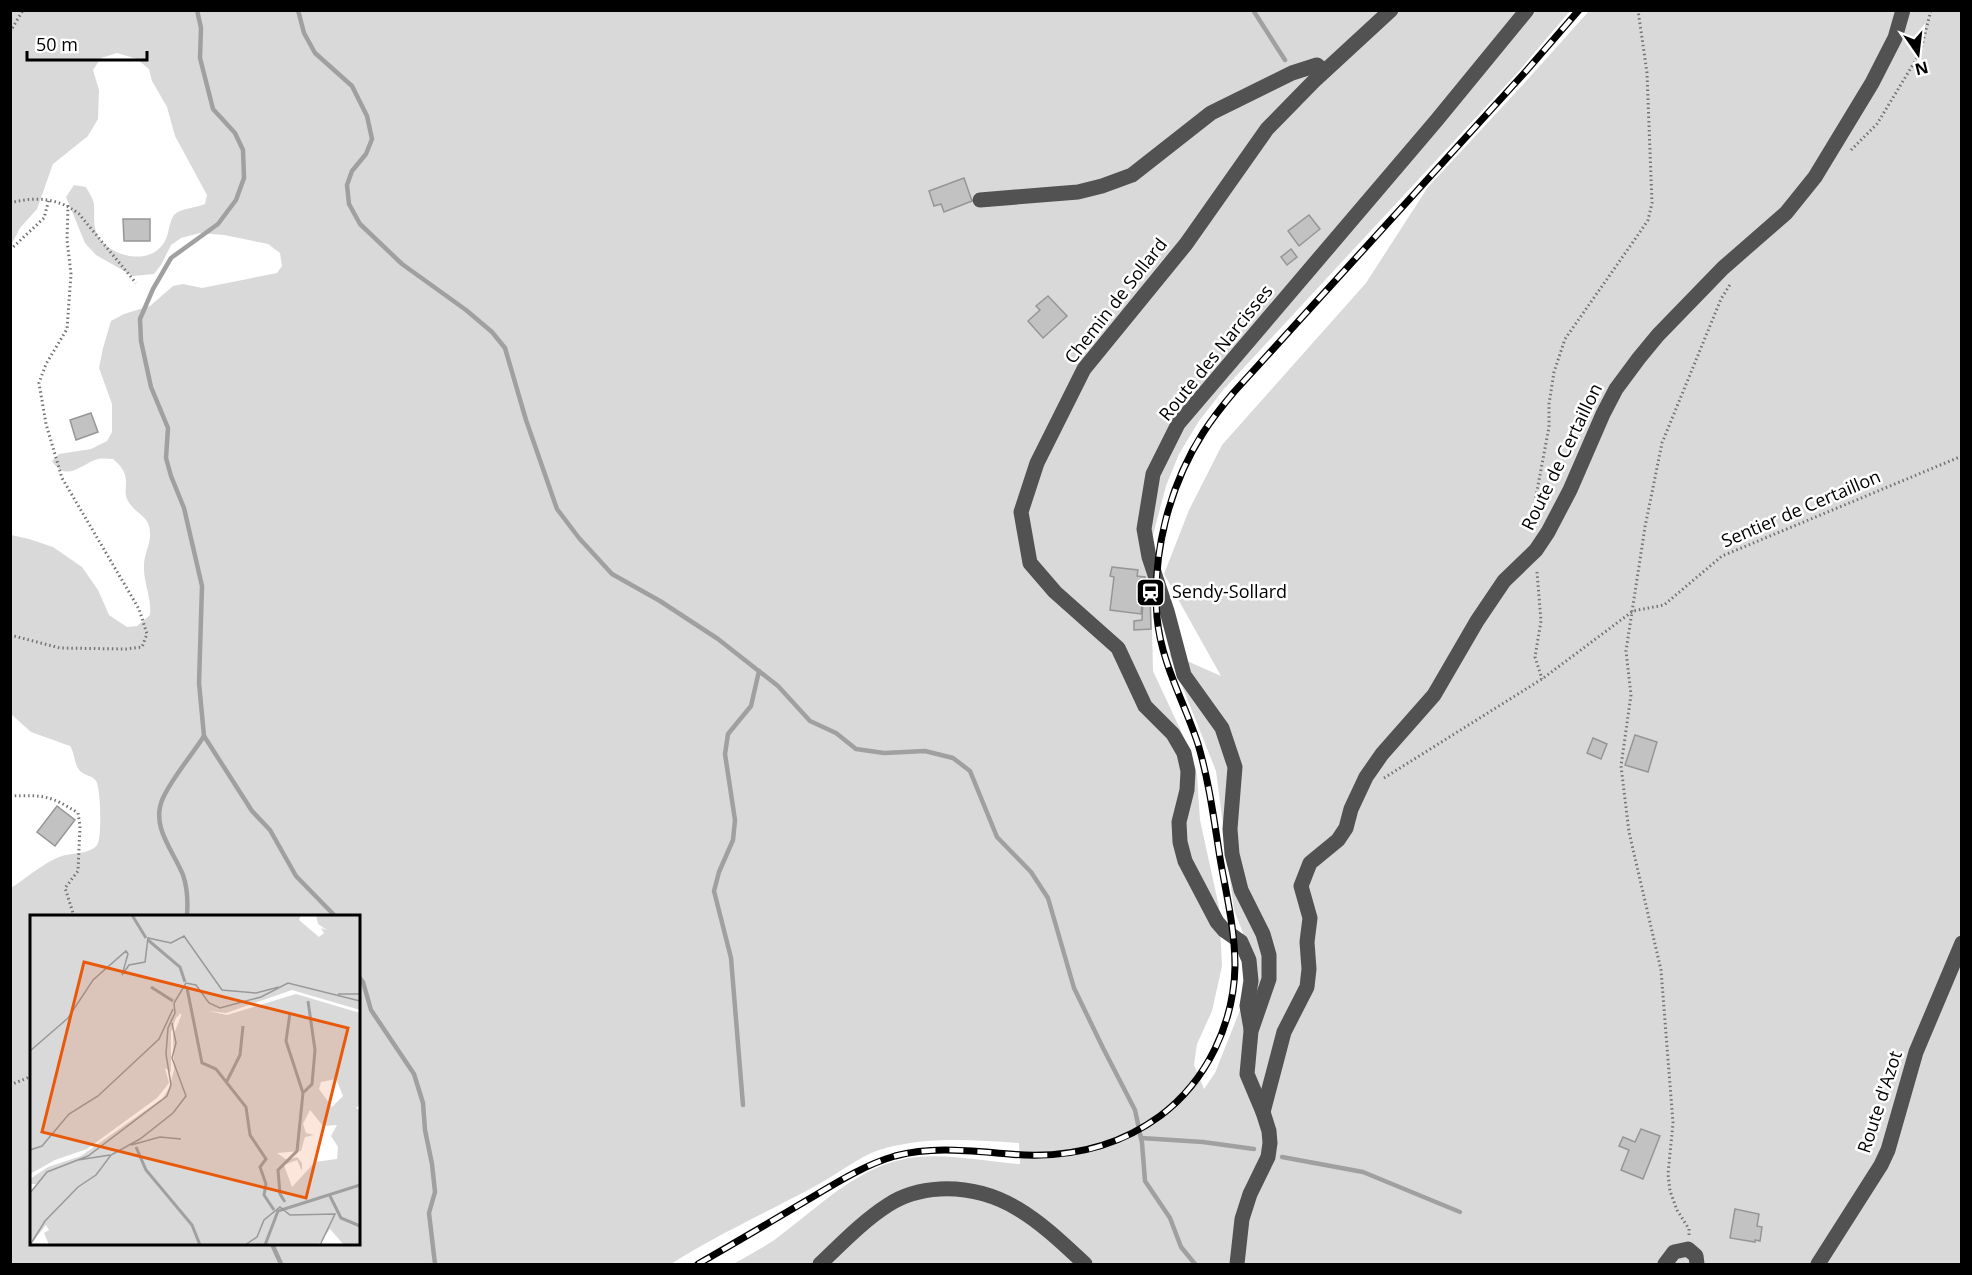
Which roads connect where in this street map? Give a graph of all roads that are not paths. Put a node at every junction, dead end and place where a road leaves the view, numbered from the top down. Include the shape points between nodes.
1 (1391, 10) edge
2 (1527, 10) edge
3 (1903, 10) edge
4 (1324, 71) junction
5 (980, 200) dead end
6 (1962, 943) edge
7 (1251, 1031) junction
8 (1263, 1112) junction
9 (819, 1264) edge
10 (1085, 1264) edge
11 (1237, 1264) edge
12 (1665, 1264) edge
13 (1697, 1264) edge
14 (1818, 1264) edge

1 - 4 street, Chemin de Sollard
2 - 7 street, Route des Narcisses via 1178,424 1153,474 1144,529 1149,557 1184,675 1222,728 1235,767 1232,854 1241,890 1269,955 1269,979
3 - 8 street, Route de Certaillon via 1895,38 1872,83 1815,177 1786,213 1723,268 1658,335 1625,377 1539,546 1504,581 1434,695 1366,777 1338,840 1310,863 1301,886 1310,918 1307,987 1284,1032
4 - 5 street via 1317,65 1292,73 1211,113 1122,179 1078,192
4 - 7 street, Chemin de Sollard via 1267,129 1186,244 1084,369 1037,463 1021,512 1030,563 1054,592 1118,648 1145,706 1173,734 1184,753 1188,771 1179,822 1180,842 1185,861 1217,922 1241,942 1249,960 1247,1006
6 - 14 street, Route d'Azot via 1916,1052 1888,1150
7 - 8 street, Route des Narcisses via 1247,1074
8 - 11 street, Route des Narcisses via 1269,1131 1268,1157 1242,1219
9 - 10 street via 891,1203 920,1192 954,1189 977,1191 1020,1209
12 - 13 street via 1674,1252 1688,1249 1696,1256

